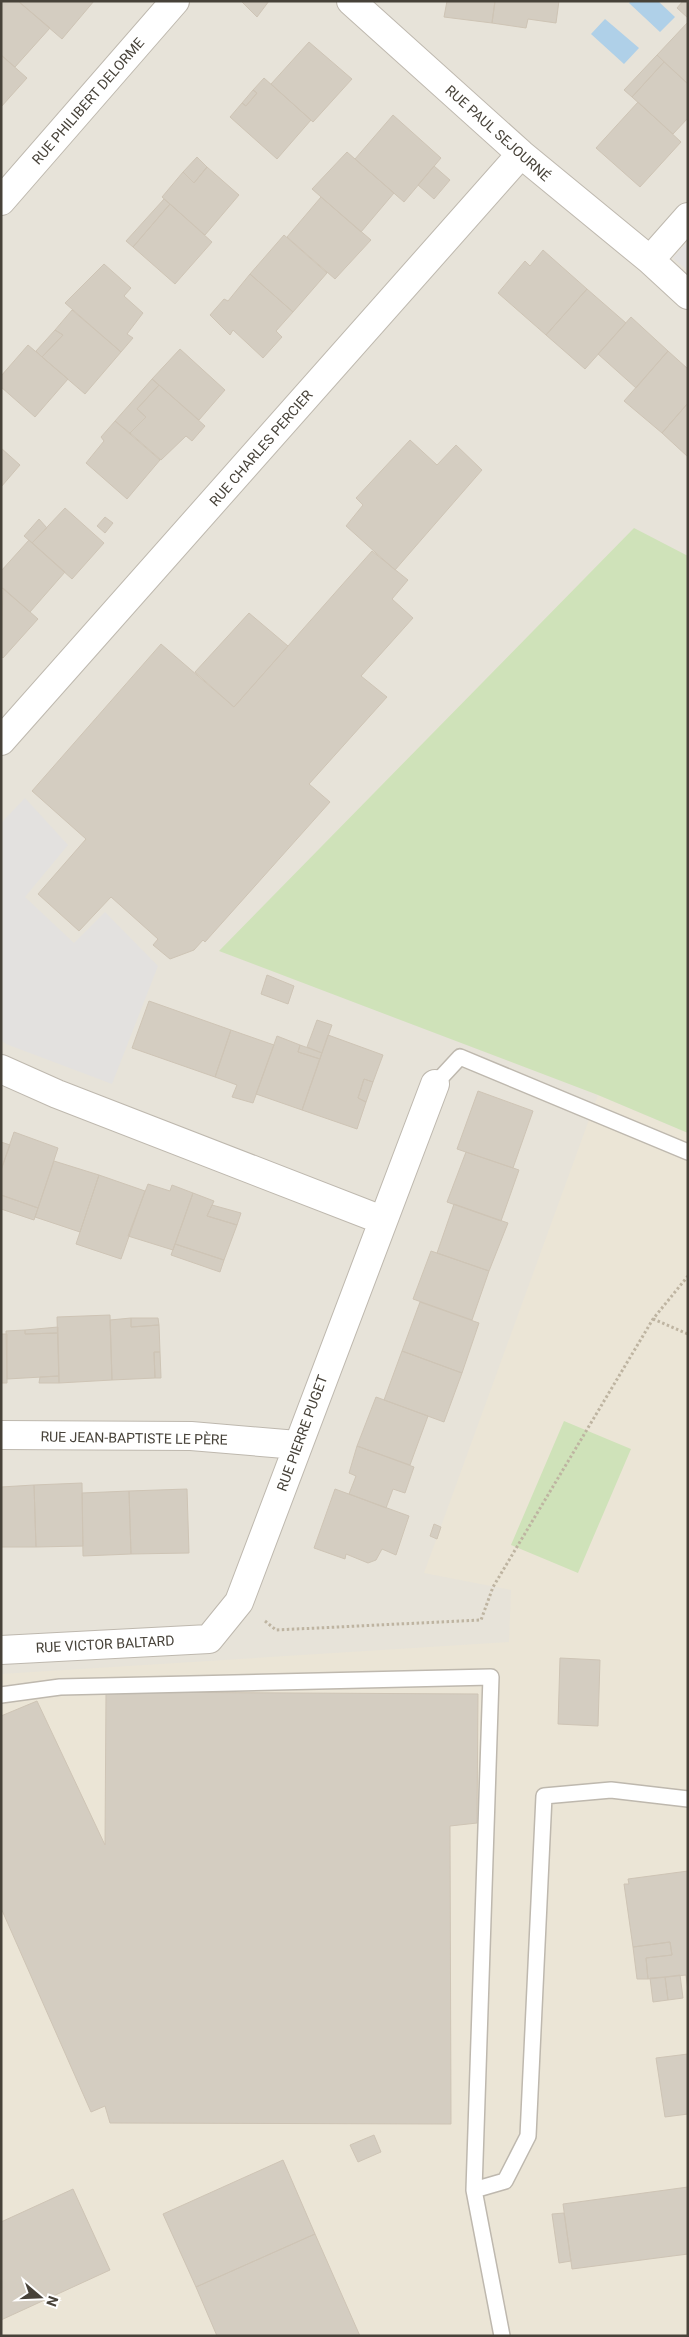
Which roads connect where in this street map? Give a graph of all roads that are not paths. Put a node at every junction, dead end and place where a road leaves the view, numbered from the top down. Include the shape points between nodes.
1 (175, 1) edge
2 (351, 1) edge
3 (521, 154) junction
4 (1, 201) edge
5 (688, 217) edge
6 (650, 260) junction
7 (688, 295) edge
8 (1, 742) edge
9 (1, 1069) edge
10 (435, 1084) joint
11 (688, 1152) edge
12 (382, 1220) junction
13 (1, 1435) edge
14 (298, 1445) junction
15 (210, 1640) joint
16 (1, 1650) edge
17 (1, 1695) edge
18 (688, 1799) edge
19 (474, 2190) junction
20 (502, 2336) edge

1 - 4 street, RUE PHILIBERT DELORME
2 - 3 street, RUE PAUL SEJOURNÉ
3 - 6 street, RUE PAUL SEJOURNÉ
3 - 8 street, RUE CHARLES PERCIER
5 - 6 street
6 - 7 street, RUE PAUL SEJOURNÉ
9 - 12 street via 57,1094
10 - 11 lane via 460,1057
10 - 12 street, RUE PIERRE PUGET
12 - 14 street, RUE PIERRE PUGET
13 - 14 street, RUE JEAN-BAPTISTE LE PÈRE via 191,1436
14 - 15 street, RUE PIERRE PUGET via 240,1602
15 - 16 street, RUE VICTOR BALTARD
17 - 19 lane via 60,1687 490,1677
18 - 19 lane via 611,1790 544,1796 528,2136 505,2180
19 - 20 lane

